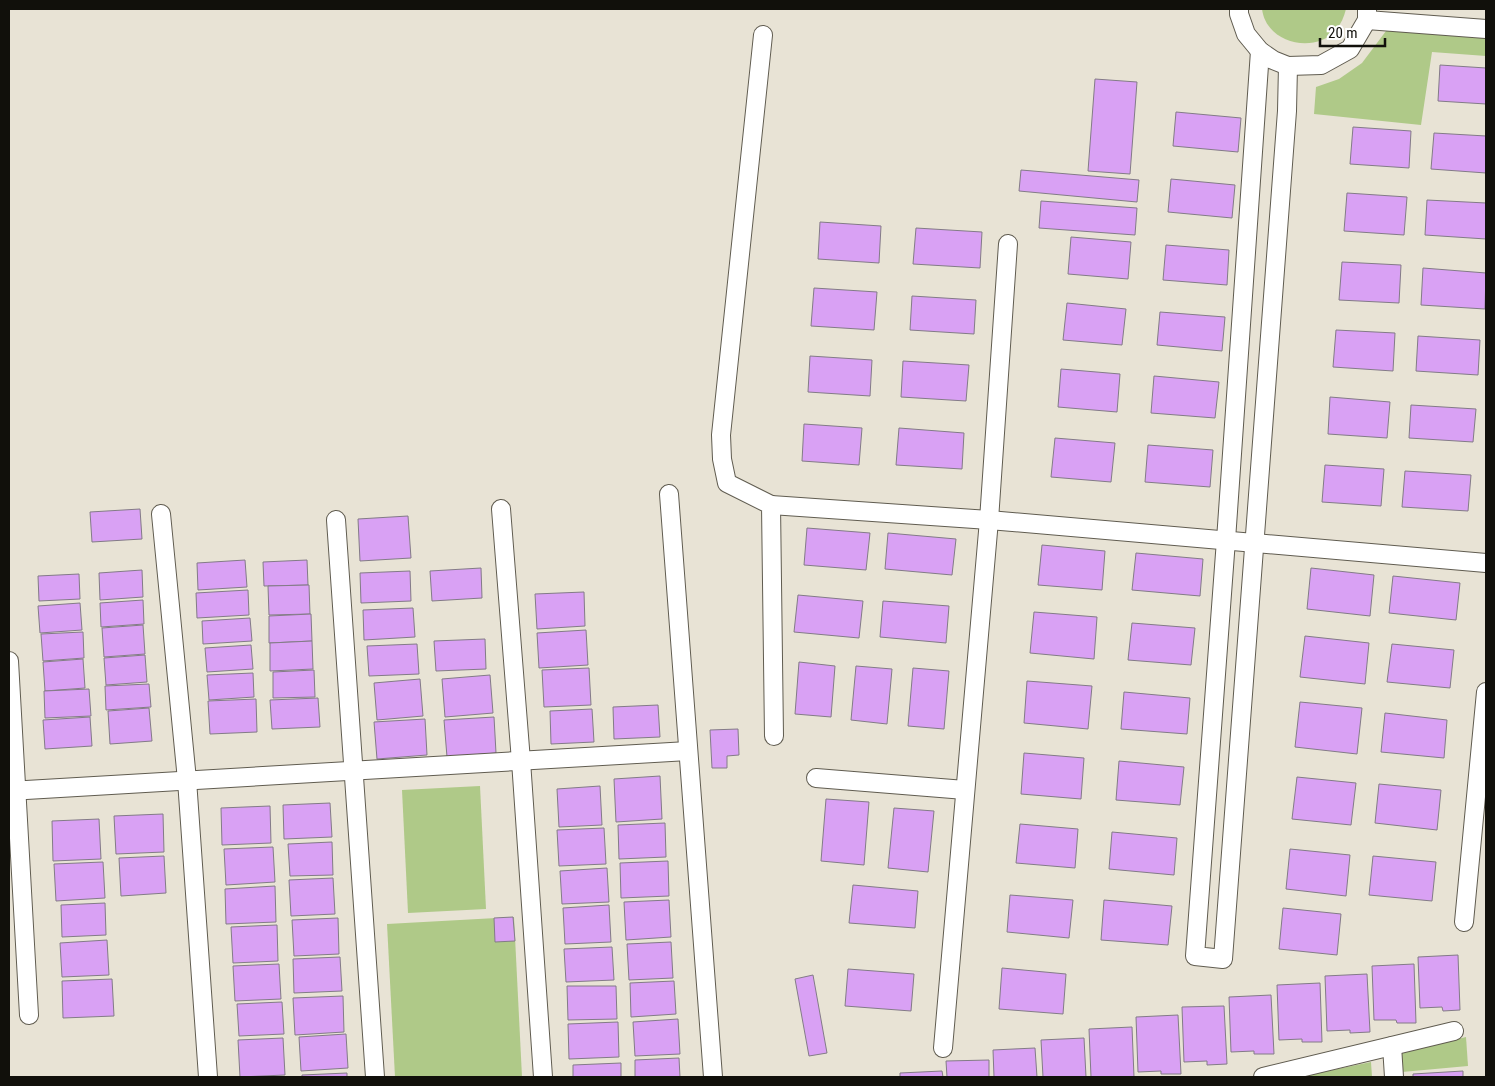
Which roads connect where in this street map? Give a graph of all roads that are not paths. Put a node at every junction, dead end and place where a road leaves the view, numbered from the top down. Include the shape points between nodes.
1 (1239, 9) edge
2 (1367, 15) edge
3 (1486, 29) edge
4 (763, 35) dead end
5 (1260, 51) junction
6 (1288, 66) junction
7 (1008, 244) dead end
8 (669, 494) dead end
9 (771, 505) junction
10 (500, 509) dead end
11 (162, 514) dead end
12 (336, 520) dead end
13 (990, 520) junction
14 (1226, 540) junction
15 (1254, 543) junction
16 (1486, 563) edge
17 (9, 661) edge
18 (1486, 692) edge
19 (774, 736) dead end
20 (688, 751) junction
21 (521, 761) junction
22 (353, 771) junction
23 (816, 778) dead end
24 (187, 780) junction
25 (12, 790) edge
26 (965, 790) junction
27 (1464, 922) dead end
28 (29, 1015) dead end
29 (1454, 1030) dead end
30 (1392, 1046) junction
31 (943, 1048) dead end
32 (208, 1077) edge
33 (375, 1077) edge
34 (543, 1077) edge
35 (713, 1077) edge
36 (1263, 1077) edge
37 (1394, 1077) edge

1 - 5 street via 1246,34
2 - 3 street
2 - 6 street via 1350,48 1343,53 1321,65
4 - 9 street via 721,434 727,483
5 - 6 street
5 - 14 street
6 - 15 street
7 - 13 street
8 - 20 street
9 - 13 street
9 - 19 street
10 - 21 street
11 - 24 street
12 - 22 street
13 - 14 street
13 - 26 street
14 - 15 street
14 - 15 street via 1195,956 1223,959
15 - 16 street
17 - 25 street
18 - 27 street
20 - 21 street
20 - 35 street
21 - 22 street
21 - 34 street
22 - 24 street
22 - 33 street
23 - 26 street
24 - 25 street
24 - 32 street
25 - 28 street
26 - 31 street
29 - 30 street
30 - 36 street
30 - 37 street

